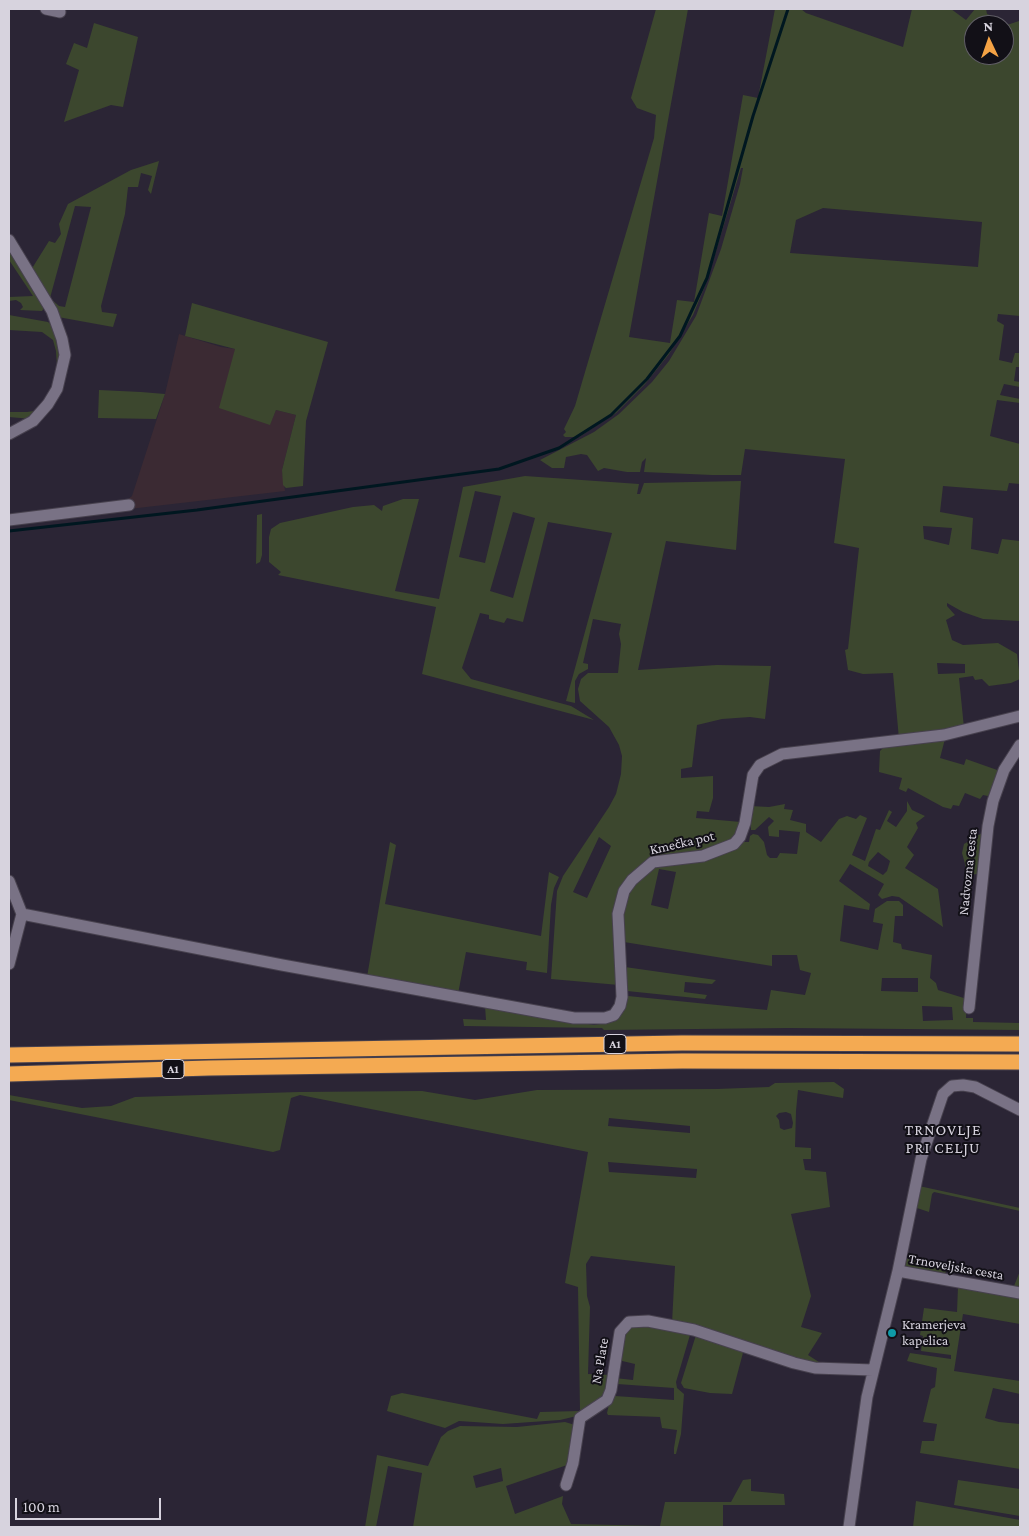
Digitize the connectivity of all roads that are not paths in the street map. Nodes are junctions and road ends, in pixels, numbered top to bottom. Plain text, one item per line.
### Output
1 (46, 9) edge
2 (60, 12) dead end
3 (9, 240) edge
4 (9, 434) edge
5 (129, 505) dead end
6 (9, 520) edge
7 (1020, 716) edge
8 (1020, 745) edge
9 (9, 881) edge
10 (22, 914) junction
11 (9, 964) edge
12 (969, 1008) dead end
13 (1020, 1044) edge
14 (9, 1055) edge
15 (1020, 1062) edge
16 (9, 1074) edge
17 (1020, 1110) edge
18 (898, 1271) junction
19 (1020, 1293) edge
20 (873, 1370) junction
21 (566, 1485) dead end
22 (849, 1527) edge

1 - 2 street
3 - 4 street
5 - 6 street
7 - 10 street, Kmečka pot
8 - 12 street, Nadvozna cesta
9 - 10 street
10 - 11 street
13 - 14 highway, A1
15 - 16 highway, A1
17 - 18 street
18 - 19 street, Trnoveljska cesta
18 - 20 street, Trnoveljska cesta
20 - 21 street, Na Plate
20 - 22 street, Trnoveljska cesta

